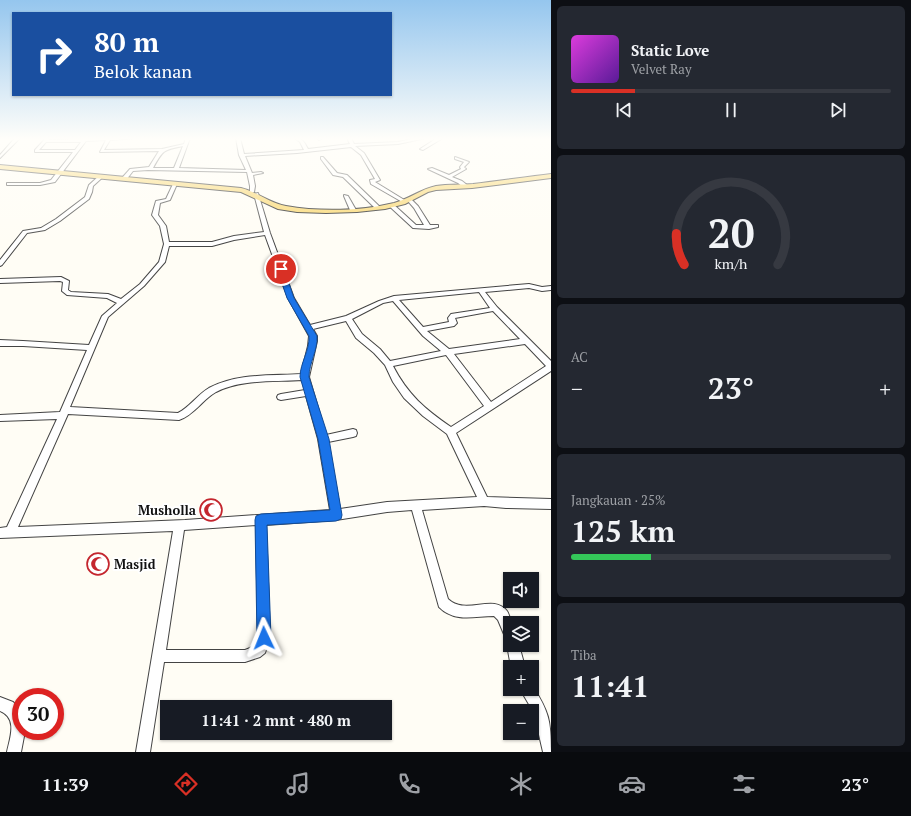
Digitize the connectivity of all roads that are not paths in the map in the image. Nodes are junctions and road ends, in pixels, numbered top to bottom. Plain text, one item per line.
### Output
1 (59, 173) edge
2 (71, 173) edge
3 (131, 173) edge
4 (250, 173) joint
5 (334, 173) edge
6 (374, 173) edge
7 (440, 173) edge
8 (457, 173) edge
9 (260, 174) dead end
10 (102, 176) junction
11 (551, 176) edge
12 (449, 177) junction
13 (124, 179) junction
14 (8, 184) dead end
15 (175, 184) junction
16 (465, 186) junction
17 (254, 193) junction
18 (346, 196) dead end
19 (406, 201) junction
20 (391, 205) junction
21 (378, 208) junction
22 (353, 210) junction
23 (436, 226) dead end
24 (429, 227) junction
25 (416, 228) junction
26 (267, 233) junction
27 (426, 234) dead end
28 (167, 244) junction
29 (0, 264) edge
30 (0, 281) edge
31 (548, 288) edge
32 (481, 291) junction
33 (551, 293) edge
34 (394, 298) junction
35 (122, 302) junction
36 (495, 309) junction
37 (348, 318) junction
38 (309, 328) junction
39 (422, 330) junction
40 (526, 341) junction
41 (0, 343) edge
42 (92, 348) junction
43 (448, 352) junction
44 (388, 364) junction
45 (551, 366) edge
46 (305, 377) junction
47 (309, 392) junction
48 (281, 397) dead end
49 (489, 406) junction
50 (63, 412) junction
51 (0, 418) edge
52 (451, 432) junction
53 (353, 433) dead end
54 (324, 439) junction
55 (484, 501) junction
56 (551, 504) edge
57 (416, 505) junction
58 (336, 515) junction
59 (261, 520) junction
60 (179, 525) junction
61 (5, 533) edge
62 (503, 616) edge
63 (158, 656) junction
64 (531, 696) edge
65 (0, 704) edge
66 (14, 752) edge
67 (143, 752) edge
68 (550, 752) edge

1 - 14 street
2 - 10 main road
3 - 13 street
4 - 9 street
4 - 17 street
5 - 21 street
6 - 19 street
7 - 12 street
8 - 12 street
10 - 13 main road
10 - 29 street
11 - 16 main road
12 - 16 street
13 - 15 main road
15 - 17 main road
15 - 28 street
16 - 19 main road
17 - 22 main road
17 - 26 street
18 - 22 street
19 - 20 main road
19 - 24 street
20 - 21 main road
20 - 25 street
21 - 22 main road
23 - 24 street
24 - 25 street
25 - 27 street
26 - 28 street
26 - 38 street
28 - 35 street
30 - 35 street
31 - 32 street
31 - 33 street
32 - 34 street
32 - 36 street
34 - 37 street
34 - 39 street
35 - 42 street
36 - 39 street
36 - 40 street
37 - 38 street
37 - 44 street
38 - 46 street
39 - 43 street
40 - 43 street
40 - 45 street
41 - 42 street
42 - 50 street
43 - 44 street
43 - 49 street
44 - 52 street
45 - 49 street
46 - 47 street
46 - 50 street
47 - 48 street
47 - 54 street
49 - 52 street
50 - 51 street
50 - 61 street
52 - 55 street
53 - 54 street
54 - 58 street
55 - 56 street
55 - 57 street
57 - 58 street
57 - 62 street
58 - 59 street
59 - 60 street
59 - 63 street
60 - 61 street
60 - 63 street
63 - 67 street
64 - 68 street
65 - 66 street

